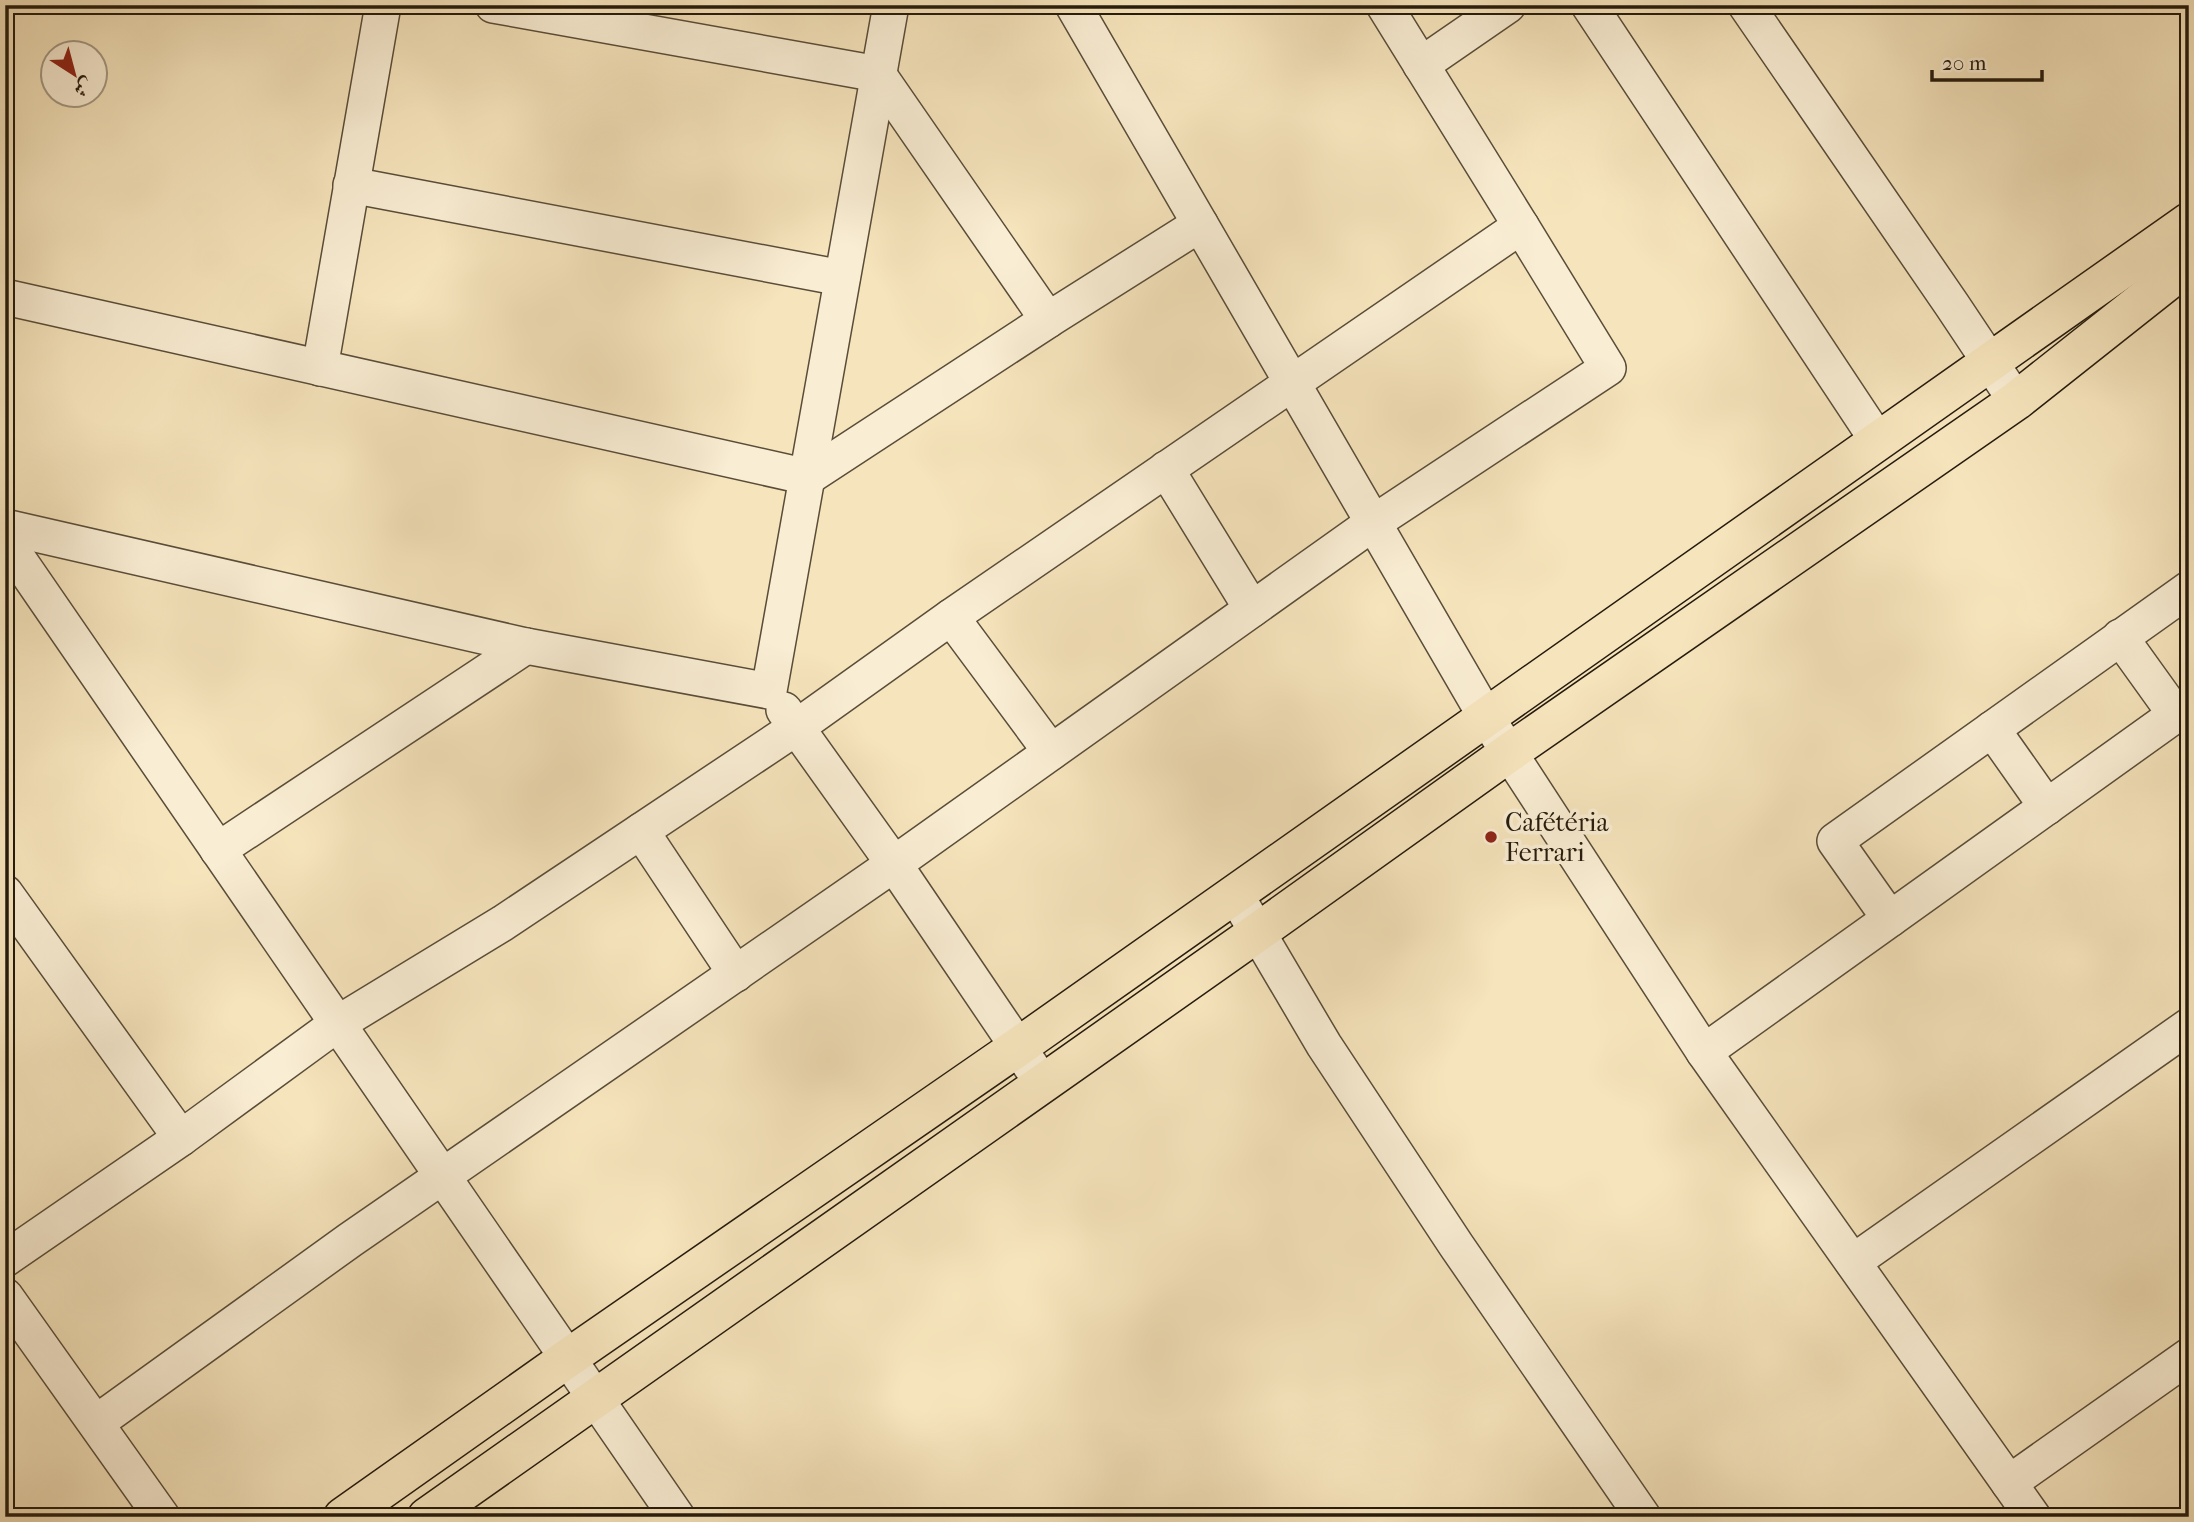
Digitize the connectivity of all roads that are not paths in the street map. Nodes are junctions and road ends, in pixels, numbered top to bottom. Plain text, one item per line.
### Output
1 (383, 5) edge
2 (493, 5) edge
3 (891, 5) edge
4 (1073, 5) edge
5 (1384, 5) edge
6 (1508, 5) edge
7 (1589, 5) edge
8 (1746, 5) edge
9 (1421, 65) junction
10 (878, 74) junction
11 (351, 185) junction
12 (2189, 222) edge
13 (1200, 224) junction
14 (1521, 226) junction
15 (2189, 264) edge
16 (842, 278) junction
17 (5, 298) edge
18 (1048, 320) junction
19 (1990, 362) junction
20 (320, 368) junction
21 (1292, 382) junction
22 (2016, 401) junction
23 (1878, 441) junction
24 (1166, 469) junction
25 (807, 477) junction
26 (1373, 523) junction
27 (5, 527) edge
28 (5, 540) edge
29 (2189, 589) edge
30 (1252, 609) junction
31 (951, 617) junction
32 (2120, 637) junction
33 (526, 646) junction
34 (769, 691) junction
35 (2182, 710) edge
36 (1486, 717) junction
37 (797, 727) junction
38 (1992, 729) junction
39 (1051, 752) junction
40 (1510, 752) junction
41 (2047, 807) junction
42 (641, 831) junction
43 (218, 850) junction
44 (894, 864) junction
45 (5, 893) edge
46 (1235, 894) junction
47 (1890, 919) junction
48 (1258, 932) junction
49 (737, 974) junction
50 (337, 1024) junction
51 (2189, 1026) edge
52 (1018, 1047) junction
53 (1704, 1052) junction
54 (1043, 1084) junction
55 (181, 1138) junction
56 (442, 1176) junction
57 (5, 1259) edge
58 (1853, 1262) junction
59 (5, 1296) edge
60 (2189, 1356) edge
61 (568, 1358) junction
62 (595, 1398) junction
63 (96, 1423) junction
64 (2009, 1483) junction
65 (162, 1517) edge
66 (343, 1517) edge
67 (427, 1517) edge
68 (677, 1517) edge
69 (1643, 1517) edge
70 (2033, 1517) edge

1 - 11 street
2 - 10 street
3 - 10 street
4 - 13 street
5 - 9 street
6 - 9 street
7 - 23 street
8 - 19 street
9 - 14 street
10 - 16 street
10 - 18 street
11 - 16 street
11 - 20 street
12 - 19 main road
13 - 18 street
13 - 21 street
14 - 21 street
14 - 26 street
15 - 22 main road
16 - 25 street
17 - 20 street
18 - 25 street
19 - 22 street
19 - 23 main road
20 - 25 street
21 - 24 street
21 - 26 street
22 - 40 main road
23 - 36 main road
24 - 30 street
24 - 31 street
25 - 34 street
26 - 30 street
26 - 36 street
27 - 33 street
28 - 43 street
29 - 32 street
30 - 39 street
31 - 37 street
31 - 39 street
32 - 35 street
32 - 38 street
33 - 34 street
33 - 43 street
34 - 37 street
35 - 41 street
36 - 40 street
36 - 46 main road
37 - 42 street
37 - 44 street
38 - 41 street
38 - 47 street
39 - 44 street
40 - 48 main road
40 - 53 street
41 - 47 street
42 - 49 street
42 - 50 street
43 - 50 street
44 - 49 street
44 - 52 street
45 - 55 street
46 - 48 street
46 - 52 main road
47 - 53 street
48 - 54 main road
48 - 69 street
49 - 56 street
50 - 55 street
50 - 56 street
51 - 58 street
52 - 54 street
52 - 61 main road
53 - 58 street
54 - 62 main road
55 - 57 street
56 - 61 street
56 - 63 street
58 - 64 street
59 - 63 street
60 - 64 street
61 - 62 street
61 - 66 main road
62 - 67 main road
62 - 68 street
63 - 65 street
64 - 70 street

